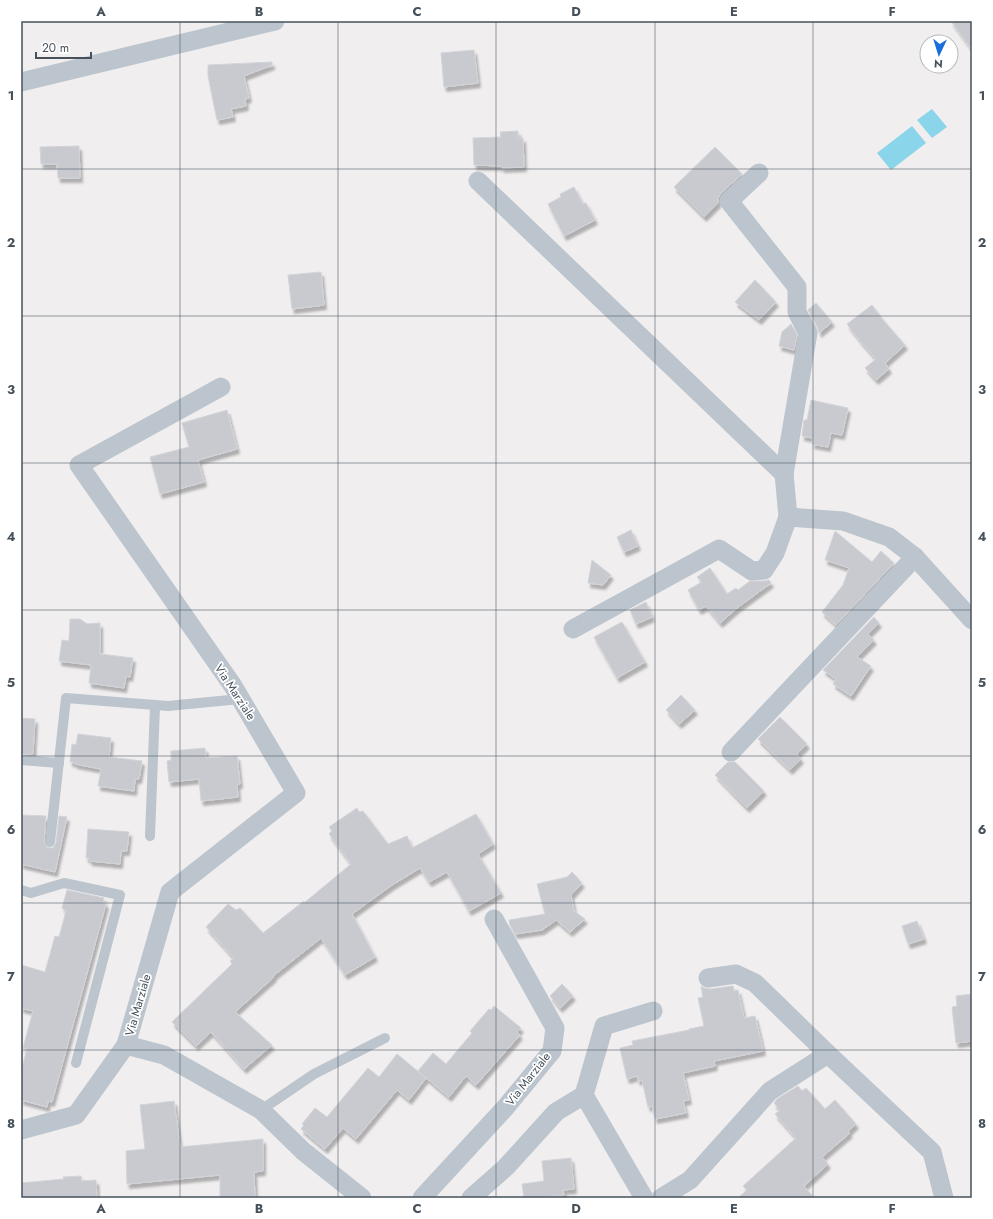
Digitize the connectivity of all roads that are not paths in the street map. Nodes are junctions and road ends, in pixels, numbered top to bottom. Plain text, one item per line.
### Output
1 (275, 21) edge
2 (21, 82) edge
3 (759, 173) dead end
4 (478, 181) dead end
5 (221, 387) dead end
6 (784, 474) junction
7 (788, 517) junction
8 (915, 557) junction
9 (972, 620) edge
10 (573, 629) dead end
11 (240, 699) junction
12 (155, 706) junction
13 (731, 752) dead end
14 (21, 760) edge
15 (59, 763) junction
16 (150, 836) dead end
17 (50, 842) dead end
18 (21, 890) edge
19 (494, 919) dead end
20 (708, 978) dead end
21 (653, 1011) dead end
22 (385, 1038) dead end
23 (126, 1045) junction
24 (828, 1054) junction
25 (76, 1063) dead end
26 (584, 1095) junction
27 (261, 1110) junction
28 (21, 1130) edge
29 (362, 1198) edge
30 (422, 1198) edge
31 (471, 1198) edge
32 (644, 1198) edge
33 (661, 1198) edge
34 (944, 1198) edge

1 - 2 street
3 - 6 street
4 - 6 street
5 - 11 street, Via Marziale
6 - 7 street
7 - 8 street
7 - 10 street
8 - 9 street
8 - 13 street
11 - 12 lane
11 - 23 street, Via Marziale
12 - 15 lane
12 - 16 lane
14 - 15 lane
15 - 17 lane
18 - 25 lane
19 - 30 street, Via Marziale
20 - 24 street
21 - 26 street
22 - 27 lane
23 - 27 street, Via Marziale
23 - 28 street, Via Marziale
24 - 33 street
24 - 34 street
26 - 31 street
26 - 32 street
27 - 29 street, Via Marziale

